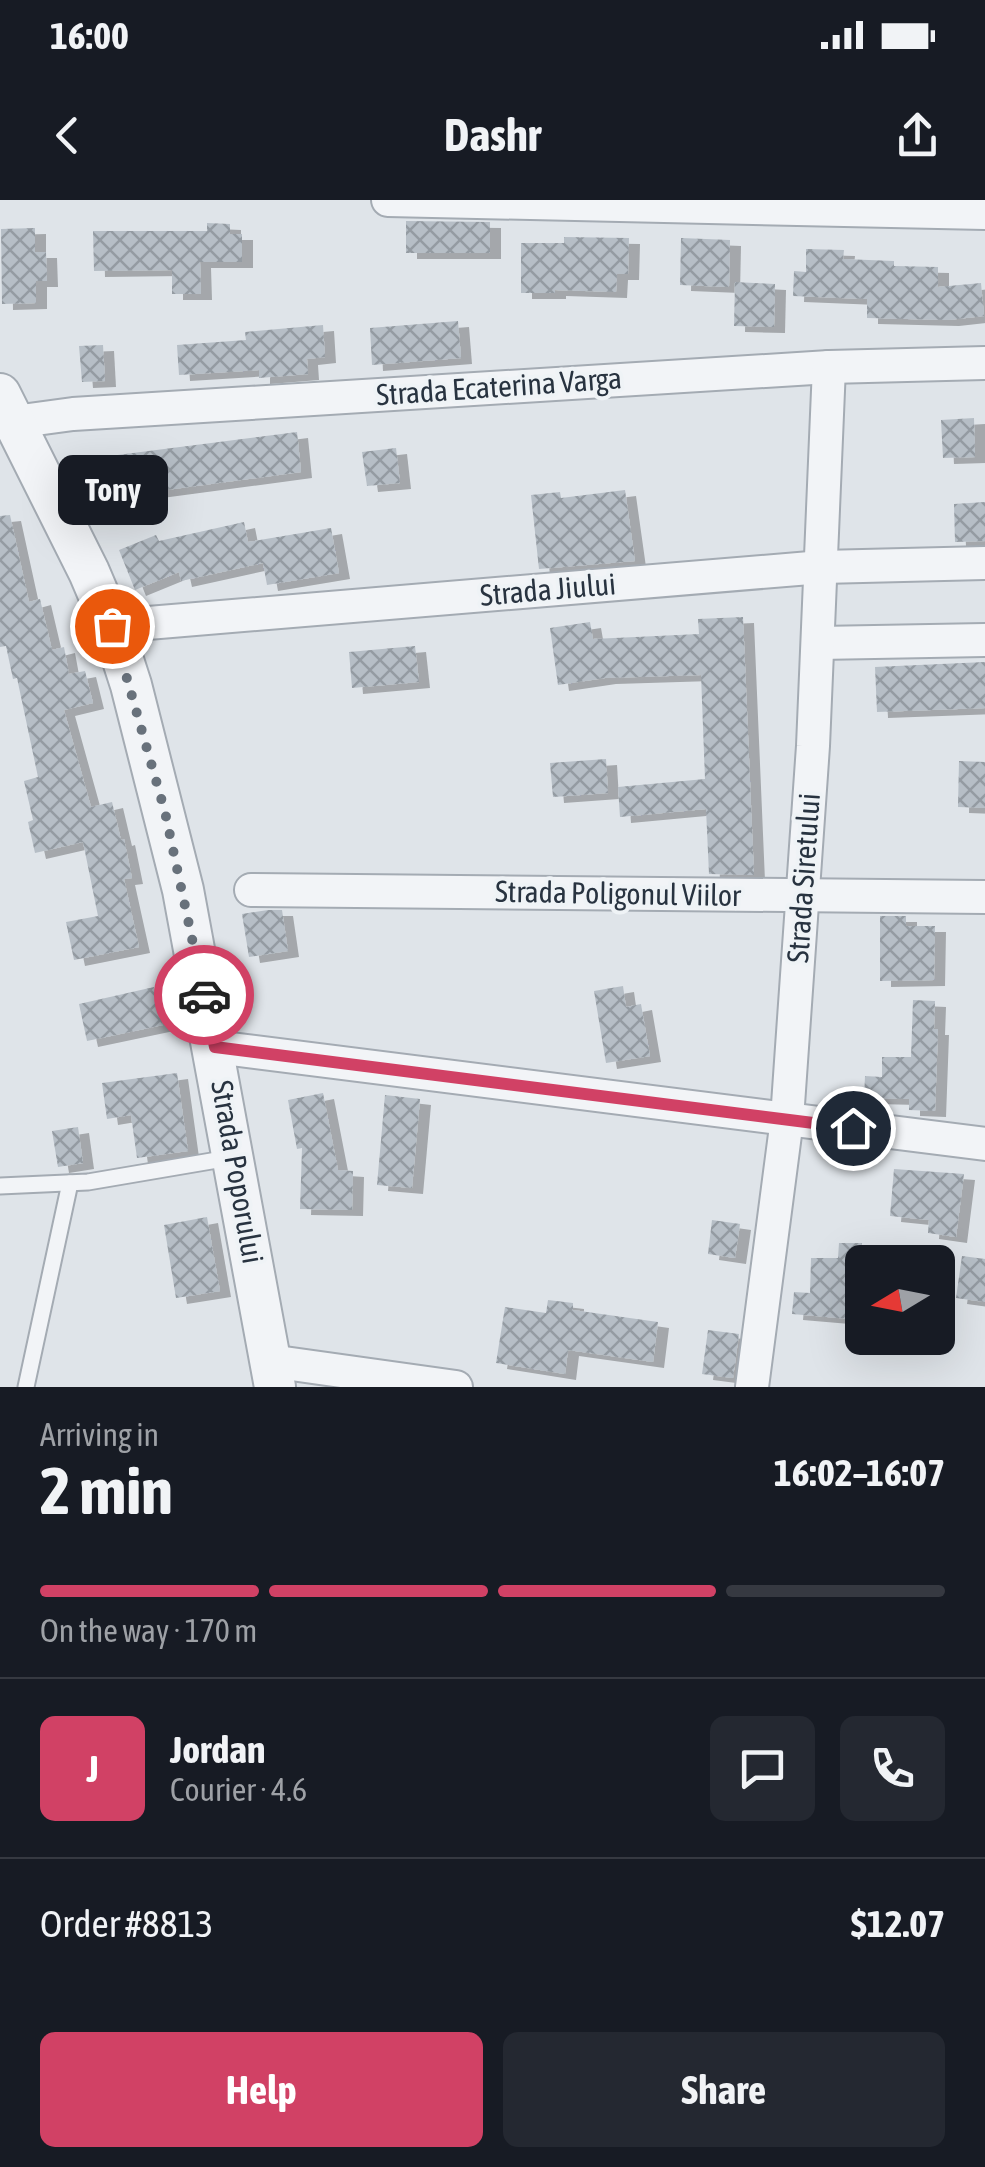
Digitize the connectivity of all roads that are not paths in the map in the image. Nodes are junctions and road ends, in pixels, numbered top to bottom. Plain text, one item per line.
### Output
1 (388, 200) edge
2 (476, 201) edge
3 (985, 214) edge
4 (985, 363) edge
5 (830, 367) junction
6 (7, 408) edge
7 (985, 563) edge
8 (822, 567) junction
9 (112, 626) junction
10 (985, 640) edge
11 (819, 643) junction
12 (251, 890) dead end
13 (804, 896) junction
14 (985, 897) edge
15 (215, 1047) junction
16 (786, 1119) junction
17 (985, 1144) edge
18 (234, 1158) junction
19 (70, 1183) junction
20 (0, 1186) edge
21 (272, 1374) edge
22 (26, 1387) edge
23 (456, 1387) edge
24 (752, 1387) edge

1 - 2 street
2 - 3 street
4 - 5 street, Strada Ecaterina Varga
5 - 6 street, Strada Ecaterina Varga
5 - 8 street, Strada Siretului
6 - 9 street, Strada Poporului
7 - 8 street, Strada Jiului
8 - 9 street, Strada Jiului
8 - 11 street, Strada Siretului
9 - 15 street, Strada Poporului
10 - 11 street
11 - 13 street, Strada Siretului
12 - 13 street, Strada Poligonul Viilor
13 - 14 street, Strada Poligonul Viilor
13 - 16 street, Strada Siretului
15 - 16 street
15 - 18 street, Strada Poporului
16 - 17 street
16 - 24 street, Strada Siretului
18 - 19 lane
18 - 21 street, Strada Poporului
19 - 20 lane
19 - 22 lane
21 - 23 street

